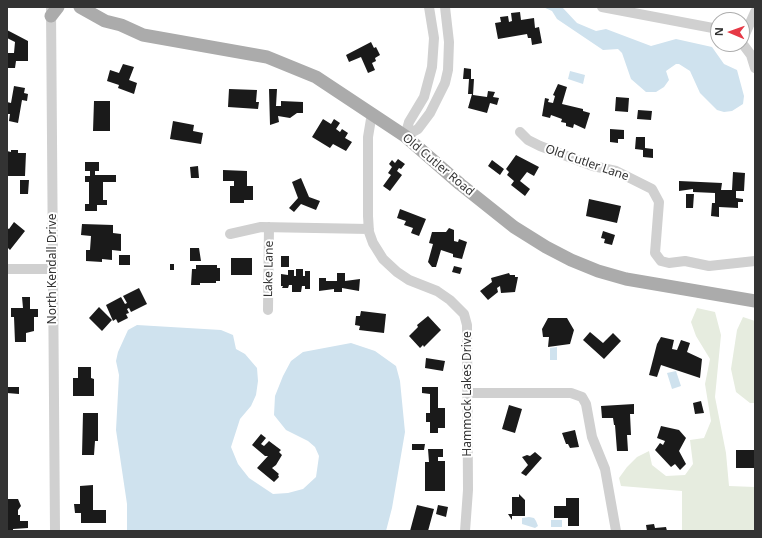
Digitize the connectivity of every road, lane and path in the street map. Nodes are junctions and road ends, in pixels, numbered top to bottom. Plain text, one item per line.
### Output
1 (80, 7) edge
2 (96, 7) edge
3 (429, 7) edge
4 (445, 7) edge
5 (602, 7) edge
6 (54, 10) edge
7 (755, 12) edge
8 (750, 24) edge
9 (121, 25) junction
10 (710, 27) edge
11 (434, 49) junction
12 (449, 51) junction
13 (749, 52) edge
14 (755, 68) edge
15 (372, 113) junction
16 (520, 132) dead end
17 (405, 136) junction
18 (269, 227) junction
19 (369, 229) junction
20 (230, 234) dead end
21 (755, 262) edge
22 (7, 269) edge
23 (53, 269) junction
24 (755, 301) edge
25 (268, 310) dead end
26 (468, 393) junction
27 (55, 531) edge
28 (465, 531) edge
29 (616, 531) edge

1 - 9 main road, Old Cutler Road
2 - 9 main road, Old Cutler Road
3 - 11 street
4 - 12 street
5 - 10 street
6 - 23 street, North Kendall Drive
7 - 8 street
9 - 15 main road, Old Cutler Road
11 - 12 street
11 - 17 street
12 - 17 street
13 - 14 street
15 - 17 main road, Old Cutler Road
15 - 19 street, Hammock Lakes Drive
16 - 21 street, Old Cutler Lane
17 - 24 main road, Old Cutler Road
18 - 19 street
18 - 20 street
18 - 25 street, Lake Lane
19 - 26 street, Hammock Lakes Drive
22 - 23 street
23 - 27 street, North Kendall Drive
26 - 28 street, Hammock Lakes Drive
26 - 29 street

